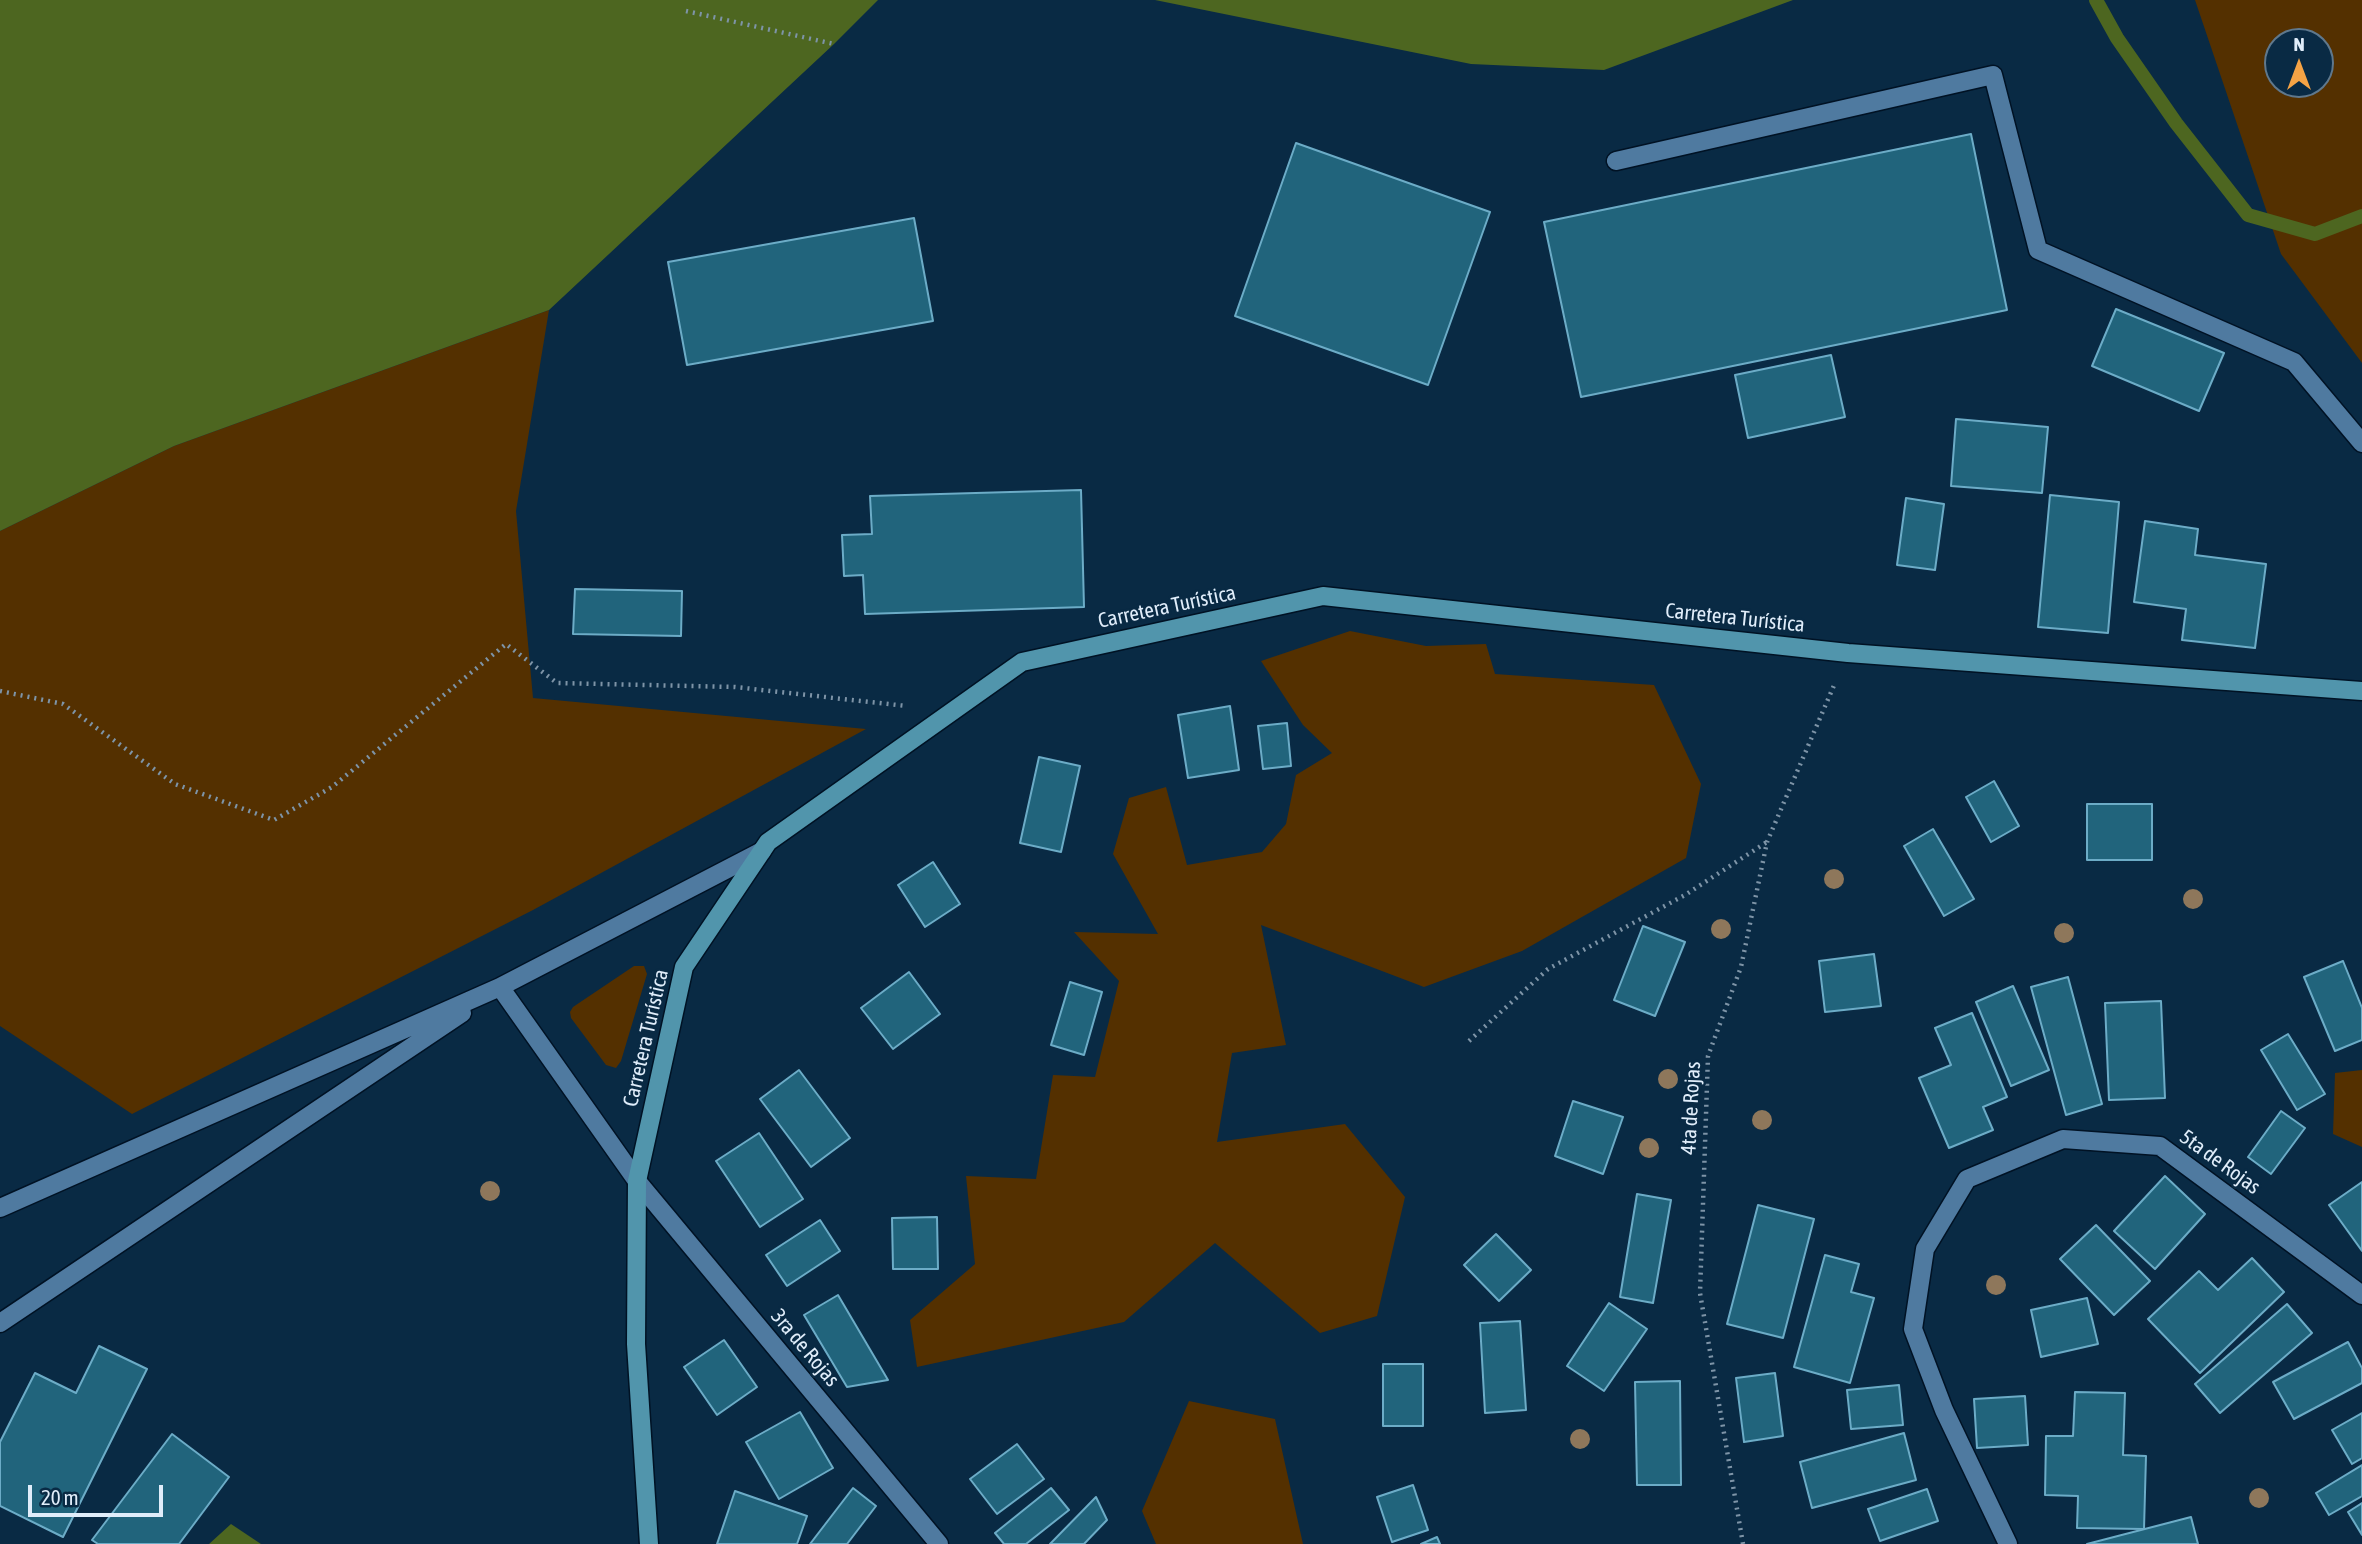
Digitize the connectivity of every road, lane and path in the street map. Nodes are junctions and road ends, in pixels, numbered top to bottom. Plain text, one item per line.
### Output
1 (686, 10) dead end
2 (834, 44) dead end
3 (1616, 161) dead end
4 (2362, 443) edge
5 (1848, 653) junction
6 (0, 691) edge
7 (2362, 691) edge
8 (952, 711) junction
9 (1767, 842) junction
10 (762, 851) junction
11 (500, 987) junction
12 (1469, 1041) dead end
13 (637, 1181) junction
14 (0, 1208) edge
15 (2362, 1295) edge
16 (0, 1323) edge
17 (649, 1544) edge
18 (939, 1544) edge
19 (1743, 1544) edge
20 (2008, 1544) edge

1 - 2 path
3 - 4 street
5 - 7 main road, Carretera Turística
5 - 8 main road, Carretera Turística
5 - 9 path, 4ta de Rojas
6 - 8 path
8 - 10 main road, Carretera Turística
9 - 12 path
9 - 19 path, 4ta de Rojas
10 - 11 street
10 - 13 main road, Carretera Turística
11 - 13 street, 3ra de Rojas
11 - 14 street
11 - 16 street
13 - 17 main road, Carretera Turística
13 - 18 street, 3ra de Rojas
15 - 20 street, 5ta de Rojas

